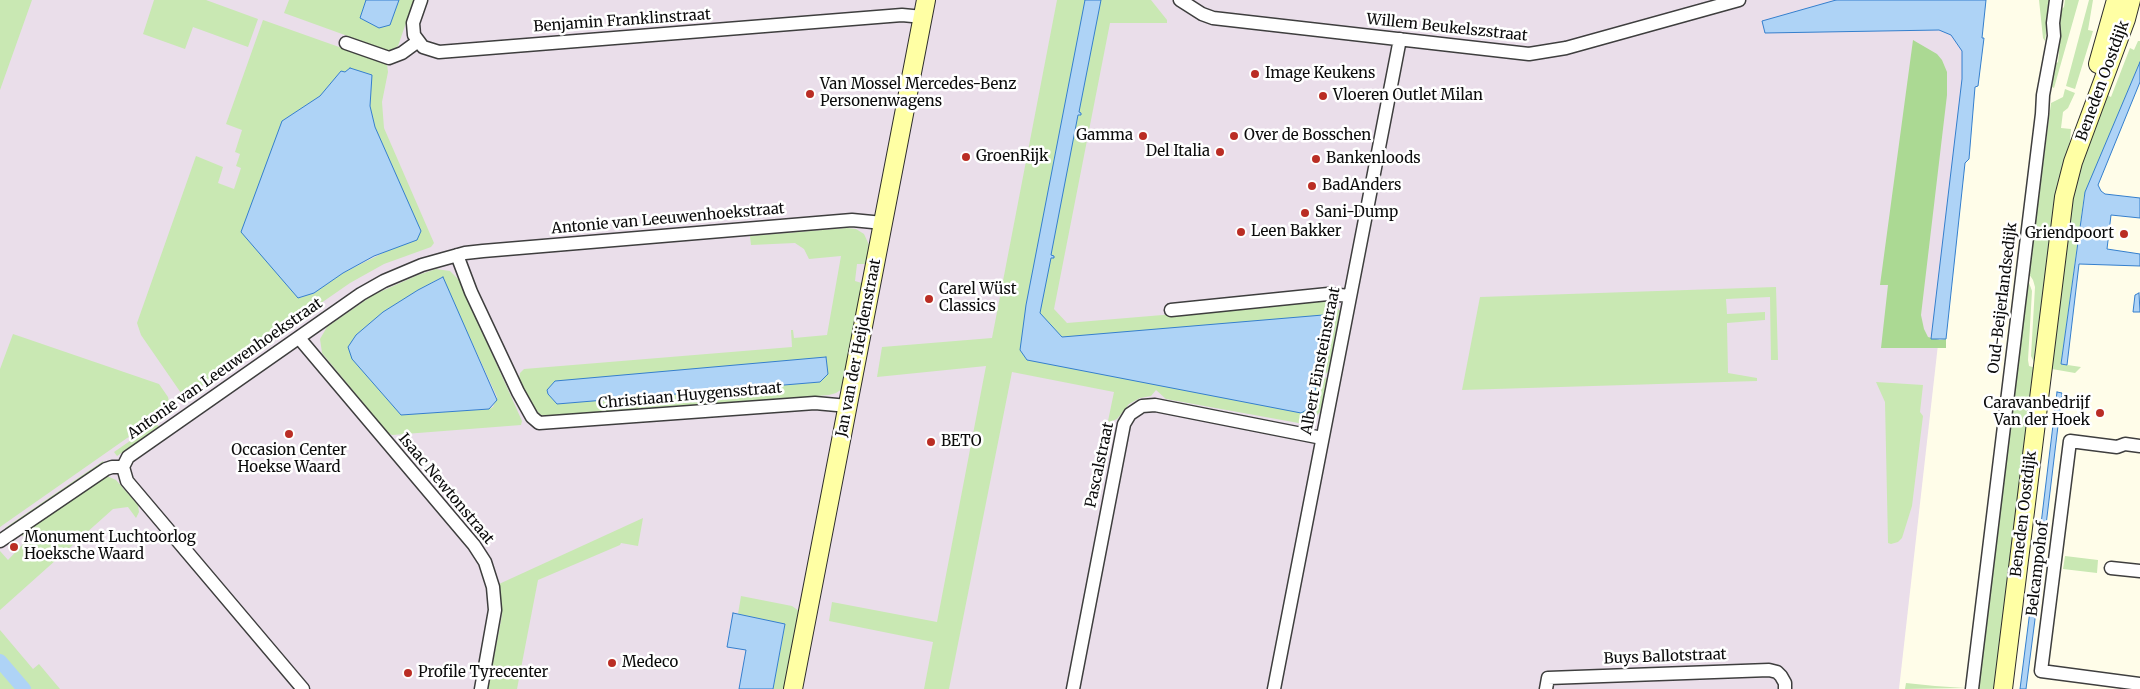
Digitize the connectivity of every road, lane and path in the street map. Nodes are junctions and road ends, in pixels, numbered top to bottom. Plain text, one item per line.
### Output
1 (421, 0) edge
2 (1180, 0) edge
3 (1739, 0) edge
4 (2056, 0) edge
5 (2116, 0) edge
6 (2131, 0) edge
7 (1708, 4) edge
8 (927, 6) edge
9 (1400, 39) junction
10 (417, 42) junction
11 (346, 43) dead end
12 (2073, 162) junction
13 (883, 223) junction
14 (457, 255) junction
15 (1350, 296) junction
16 (1171, 310) dead end
17 (299, 338) junction
18 (848, 406) junction
19 (1322, 438) junction
20 (2140, 446) edge
21 (123, 467) junction
22 (0, 542) edge
23 (2111, 568) dead end
24 (2140, 572) edge
25 (1547, 684) edge
26 (2140, 684) edge
27 (303, 689) edge
28 (482, 689) edge
29 (793, 689) edge
30 (1073, 689) edge
31 (1274, 689) edge
32 (1785, 689) edge
33 (1972, 689) edge
34 (2003, 689) edge

1 - 10 street
2 - 9 street, Willem Beukelszstraat
3 - 7 street, Willem Beukelszstraat
4 - 33 street, Oud-Beijerlandsedijk
5 - 12 main road, Beneden Oostdijk
6 - 12 main road, Beneden Oostdijk
7 - 9 street, Willem Beukelszstraat
8 - 10 street, Benjamin Franklinstraat
8 - 13 main road, Jan van der Heijdenstraat
9 - 15 street, Albert Einsteinstraat
10 - 11 street
12 - 34 main road, Beneden Oostdijk
13 - 14 street, Antonie van Leeuwenhoekstraat
13 - 18 main road, Jan van der Heijdenstraat
14 - 17 street, Antonie van Leeuwenhoekstraat
14 - 18 street, Christiaan Huygensstraat
15 - 16 street
15 - 19 street, Albert Einsteinstraat
17 - 21 street, Antonie van Leeuwenhoekstraat
17 - 28 street, Isaac Newtonstraat
18 - 29 main road, Jan van der Heijdenstraat
19 - 30 street, Pascalstraat
19 - 31 street, Albert Einsteinstraat
20 - 26 street, Belcampohof
21 - 22 street
21 - 27 street
23 - 24 street
25 - 32 street, Buys Ballotstraat

